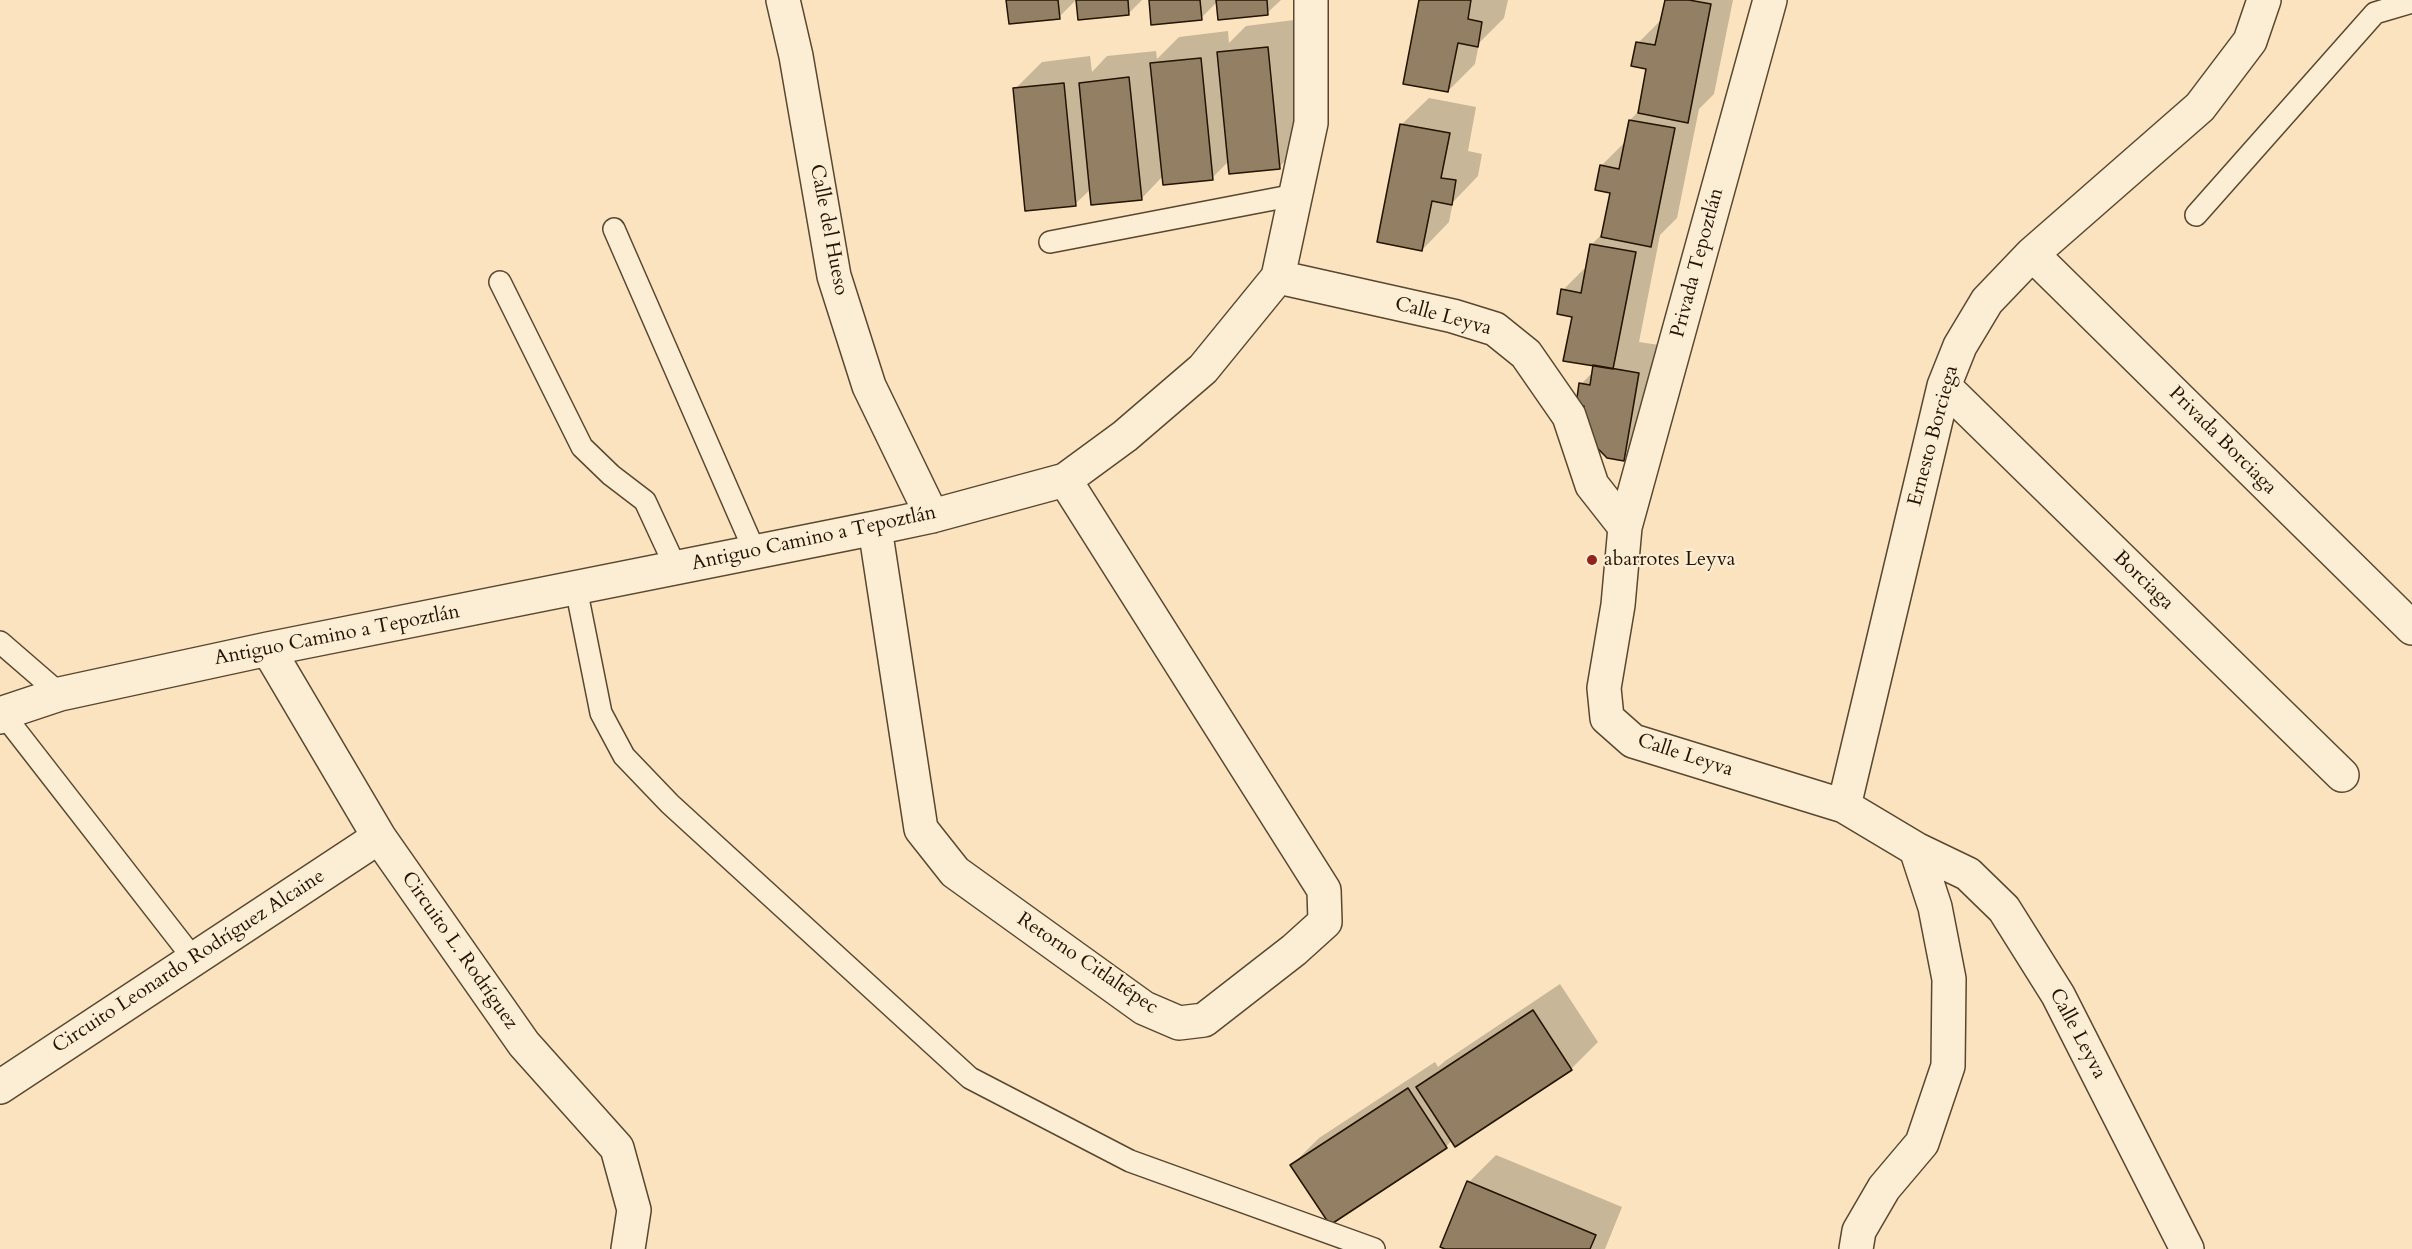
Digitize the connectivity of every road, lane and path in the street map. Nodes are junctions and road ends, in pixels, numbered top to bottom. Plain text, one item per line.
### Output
1 (783, 0) edge
2 (1311, 0) edge
3 (1770, 0) edge
4 (2264, 0) edge
5 (2412, 2) edge
6 (1295, 195) junction
7 (2196, 215) dead end
8 (614, 229) dead end
9 (1050, 242) dead end
10 (2032, 254) junction
11 (1278, 277) junction
12 (500, 282) dead end
13 (1944, 386) junction
14 (1065, 480) junction
15 (932, 516) junction
16 (1625, 527) junction
17 (874, 528) junction
18 (755, 552) junction
19 (676, 568) junction
20 (576, 588) junction
21 (2412, 628) edge
22 (0, 642) edge
23 (268, 649) junction
24 (60, 694) junction
25 (1, 713) edge
26 (2342, 775) dead end
27 (1845, 806) junction
28 (379, 837) junction
29 (1916, 849) junction
30 (193, 958) junction
31 (0, 1087) edge
32 (628, 1249) edge
33 (1374, 1249) edge
34 (1857, 1249) edge
35 (2187, 1249) edge

1 - 15 street, Calle del Hueso
2 - 6 street, Antiguo Camino a Tepoztlán
3 - 16 street, Privada Tepoztlán
4 - 10 street, Ernesto Borciega
5 - 7 lane
6 - 9 lane
6 - 11 street, Antiguo Camino a Tepoztlán
8 - 18 lane
10 - 13 street, Ernesto Borciega
10 - 21 street, Privada Borciaga
11 - 14 street, Antiguo Camino a Tepoztlán
11 - 16 street, Calle Leyva
12 - 19 lane
13 - 26 street, Borciaga
13 - 27 street, Ernesto Borciega
14 - 15 street, Antiguo Camino a Tepoztlán
14 - 17 street, Retorno Citlaltépec
15 - 17 street, Antiguo Camino a Tepoztlán
16 - 27 street, Calle Leyva
17 - 18 street, Antiguo Camino a Tepoztlán
18 - 19 street, Antiguo Camino a Tepoztlán
19 - 20 street, Antiguo Camino a Tepoztlán
20 - 23 street, Antiguo Camino a Tepoztlán
20 - 33 lane
22 - 24 lane
23 - 24 street, Antiguo Camino a Tepoztlán
23 - 28 street, Circuito L. Rodríguez
24 - 25 street, Antiguo Camino a Tepoztlán
25 - 30 lane
27 - 29 street, Calle Leyva
28 - 30 street, Circuito Leonardo Rodríguez Alcaine
28 - 32 street, Circuito L. Rodríguez
29 - 34 street
29 - 35 street, Calle Leyva
30 - 31 street, Circuito Leonardo Rodríguez Alcaine

